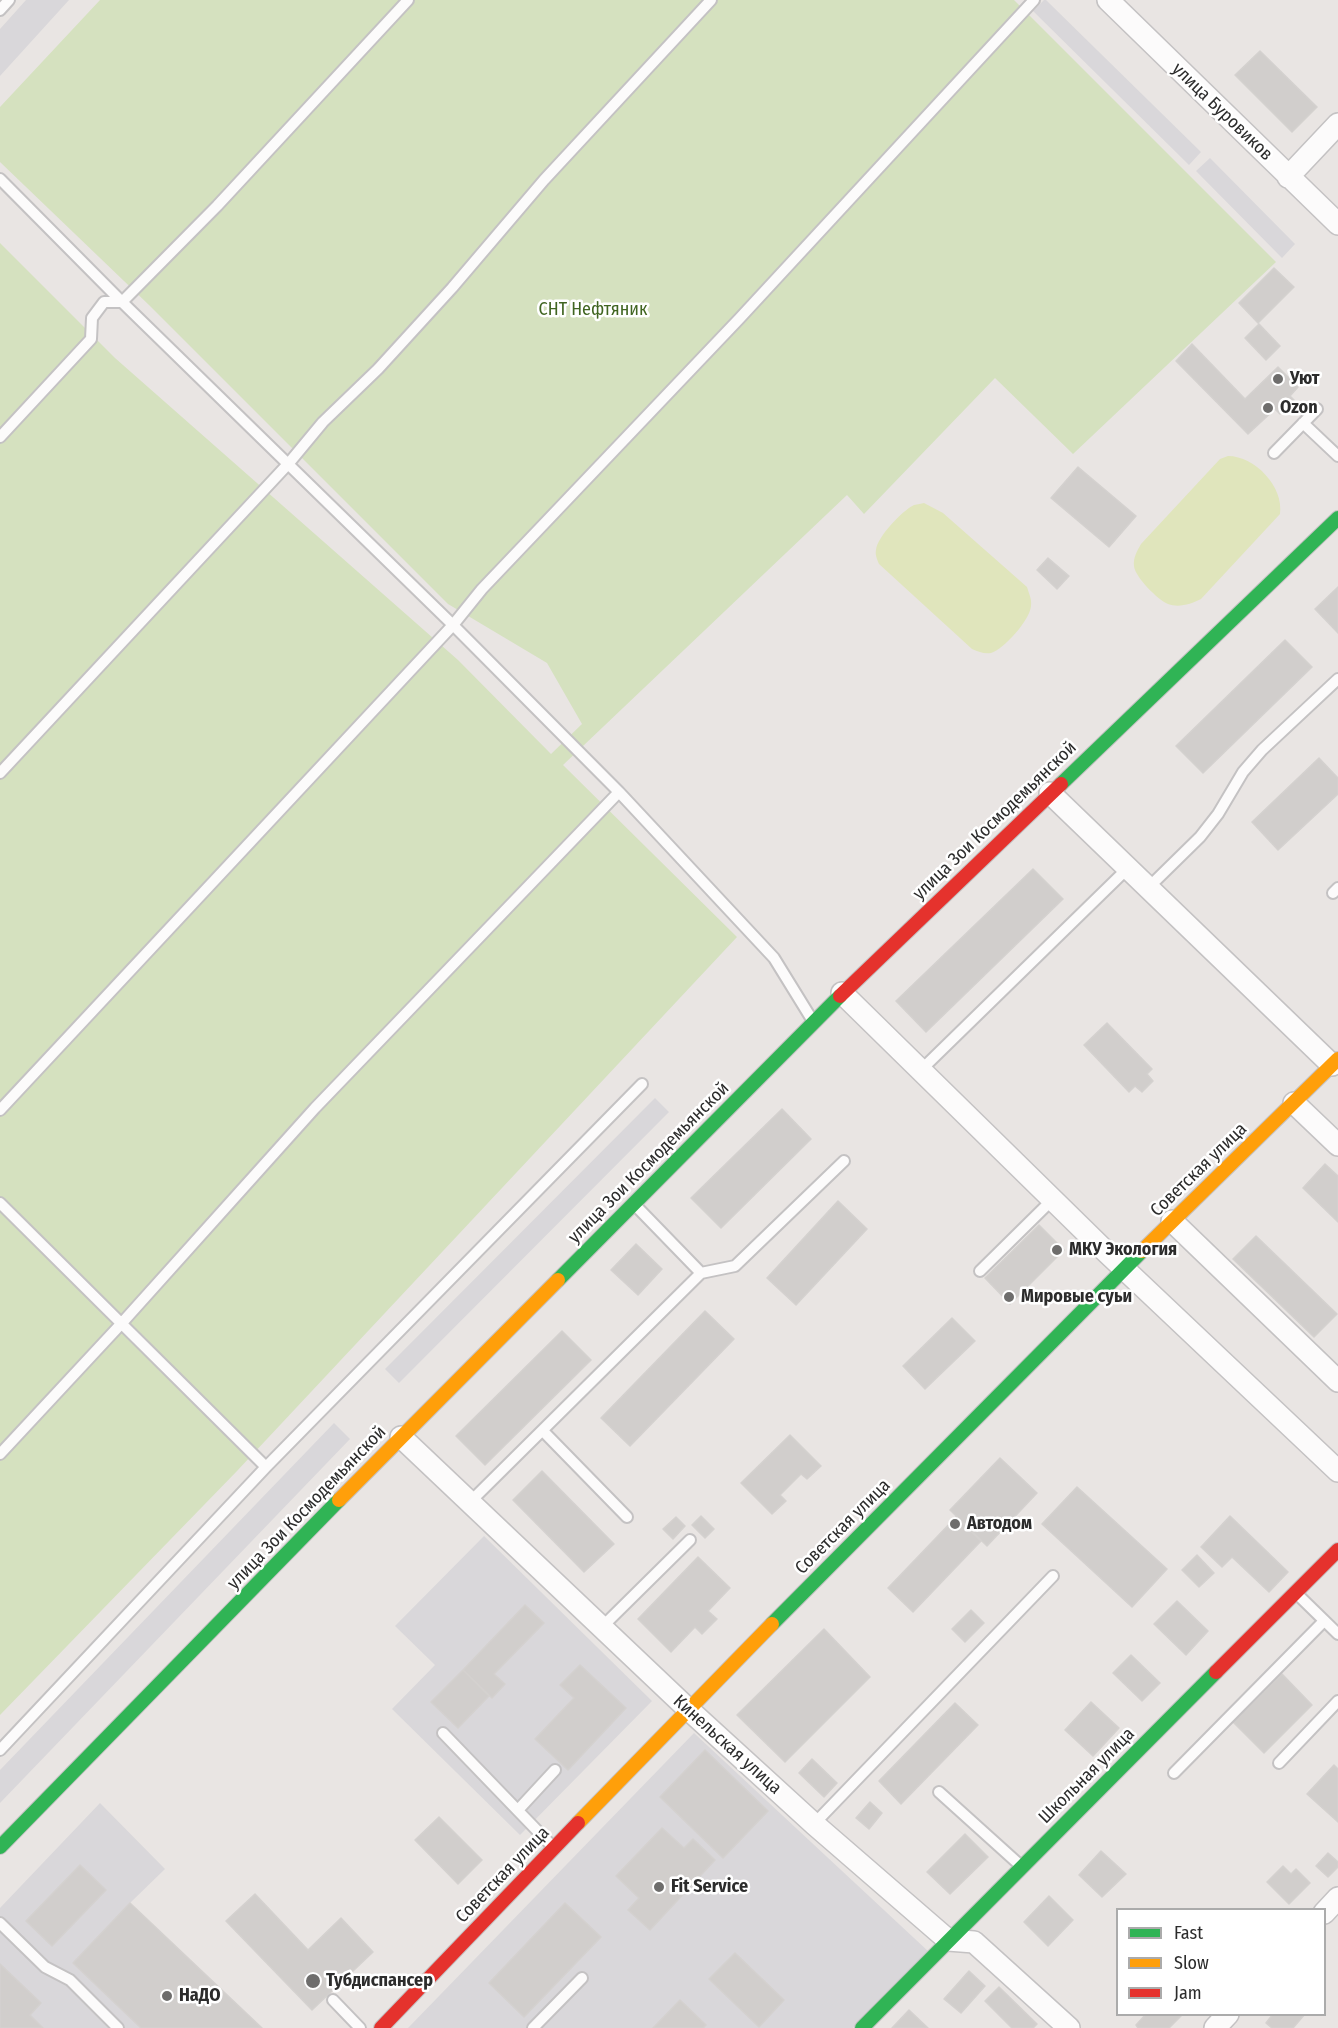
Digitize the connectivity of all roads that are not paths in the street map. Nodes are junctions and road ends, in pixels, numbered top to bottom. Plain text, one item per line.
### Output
1 (9, 0) edge
2 (408, 0) edge
3 (711, 0) edge
4 (1034, 0) edge
5 (1108, 0) edge
6 (0, 10) edge
7 (1338, 124) edge
8 (1288, 177) junction
9 (0, 179) edge
10 (1338, 224) edge
11 (122, 302) junction
12 (1317, 409) dead end
13 (1304, 423) junction
14 (0, 437) edge
15 (1274, 453) dead end
16 (1338, 456) edge
17 (289, 464) junction
18 (1338, 518) edge
19 (453, 625) junction
20 (1336, 684) edge
21 (0, 773) edge
22 (618, 792) junction
23 (1050, 794) junction
24 (1128, 868) junction
25 (1148, 888) junction
26 (842, 993) junction
27 (813, 1021) junction
28 (1335, 1062) edge
29 (921, 1070) junction
30 (642, 1084) dead end
31 (1294, 1103) junction
32 (0, 1110) edge
33 (1338, 1145) edge
34 (844, 1161) dead end
35 (1053, 1200) junction
36 (0, 1203) edge
37 (634, 1204) junction
38 (1172, 1221) junction
39 (1124, 1269) junction
40 (980, 1271) dead end
41 (701, 1273) junction
42 (121, 1324) junction
43 (1338, 1381) edge
44 (543, 1431) junction
45 (401, 1437) junction
46 (0, 1454) edge
47 (266, 1467) junction
48 (1338, 1471) edge
49 (470, 1502) junction
50 (627, 1517) dead end
51 (690, 1540) dead end
52 (1338, 1550) edge
53 (1053, 1576) dead end
54 (1295, 1593) junction
55 (1324, 1621) junction
56 (602, 1627) junction
57 (1338, 1634) edge
58 (1338, 1701) edge
59 (688, 1709) junction
60 (442, 1733) dead end
61 (0, 1750) edge
62 (1280, 1763) dead end
63 (555, 1770) dead end
64 (1174, 1773) dead end
65 (939, 1792) dead end
66 (518, 1810) junction
67 (814, 1824) junction
68 (0, 1848) edge
69 (554, 1848) junction
70 (1022, 1867) junction
71 (1338, 1898) edge
72 (1326, 1911) edge
73 (0, 1923) edge
74 (948, 1940) junction
75 (582, 1978) dead end
76 (333, 2000) dead end
77 (1226, 2016) edge
78 (118, 2028) edge
79 (360, 2028) edge
80 (381, 2028) edge
81 (533, 2028) edge
82 (862, 2028) edge
83 (1069, 2028) edge
84 (1215, 2028) edge

1 - 6 lane
2 - 11 lane
3 - 17 lane
4 - 19 lane
5 - 8 street, улица Буровиков
7 - 8 street
8 - 10 street, улица Буровиков
9 - 11 lane
11 - 14 lane
11 - 17 lane
12 - 13 lane
13 - 15 lane
13 - 16 lane
17 - 19 lane
17 - 21 lane
18 - 23 street, улица Зои Космодемьянской
19 - 22 lane
19 - 32 lane
20 - 25 lane
22 - 27 lane
22 - 42 lane
23 - 24 street
23 - 26 street, улица Зои Космодемьянской
24 - 25 street
24 - 29 lane
25 - 28 street
26 - 27 street, улица Зои Космодемьянской
26 - 29 street
27 - 37 street, улица Зои Космодемьянской
28 - 31 street, Советская улица
29 - 35 street
30 - 47 lane
31 - 33 street
31 - 38 street, Советская улица
34 - 41 lane
35 - 39 street
35 - 40 lane
36 - 42 lane
37 - 41 lane
37 - 45 street, улица Зои Космодемьянской
38 - 39 street, Советская улица
38 - 43 street
39 - 48 street
39 - 59 street, Советская улица
41 - 44 lane
42 - 46 lane
42 - 47 lane
44 - 49 lane
44 - 50 lane
45 - 49 street, Кинельская улица
45 - 68 street, улица Зои Космодемьянской
47 - 61 lane
49 - 56 street, Кинельская улица
51 - 56 lane
52 - 54 street, Школьная улица
53 - 67 lane
54 - 55 lane
54 - 70 street, Школьная улица
55 - 57 lane
55 - 64 lane
56 - 59 street, Кинельская улица
58 - 62 lane
59 - 67 street, Кинельская улица
59 - 69 street, Советская улица
60 - 66 lane
63 - 66 lane
65 - 70 lane
66 - 69 lane
67 - 74 street, Кинельская улица
69 - 80 street, Советская улица
70 - 74 street, Школьная улица
71 - 72 street
73 - 78 lane
74 - 82 street, Школьная улица
74 - 83 street
75 - 81 lane
76 - 79 lane
77 - 84 street

